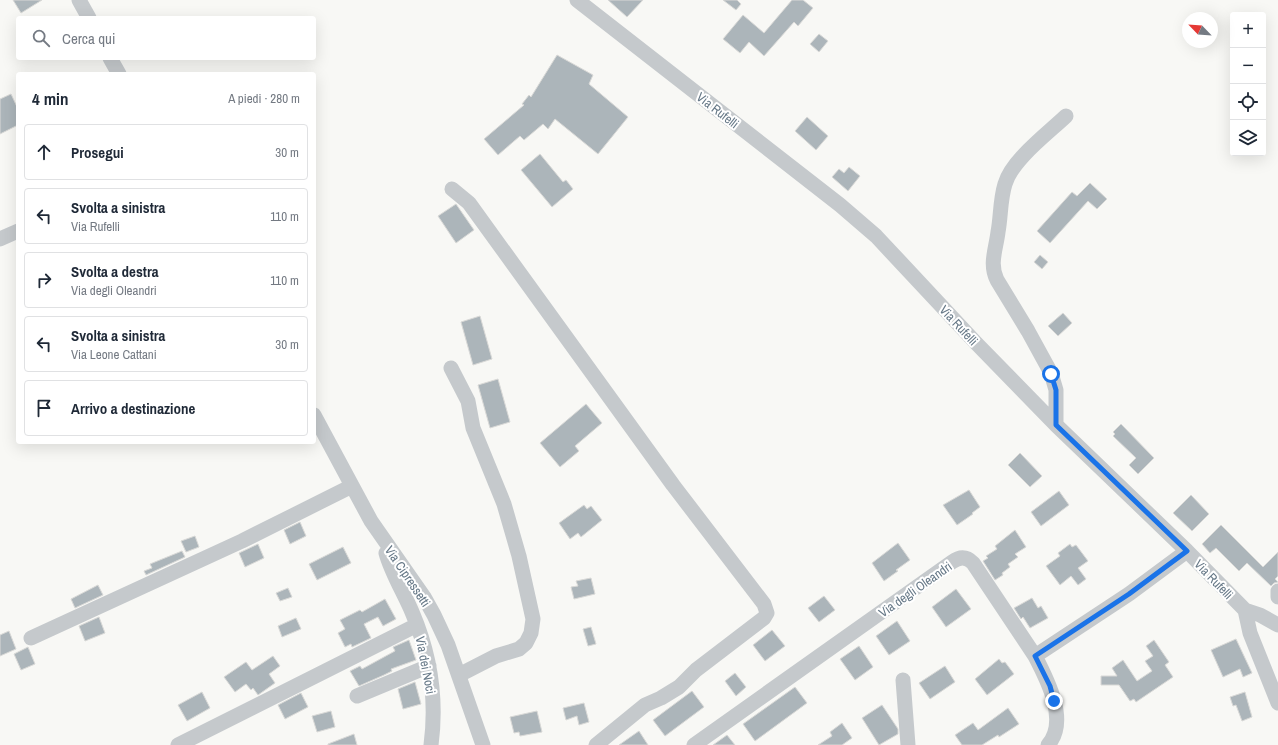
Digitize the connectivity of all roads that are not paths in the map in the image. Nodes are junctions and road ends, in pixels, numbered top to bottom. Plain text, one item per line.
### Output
1 (79, 0) edge
2 (577, 0) edge
3 (88, 16) edge
4 (111, 60) edge
5 (118, 72) edge
6 (1066, 116) dead end
7 (452, 189) dead end
8 (16, 231) edge
9 (0, 239) edge
10 (452, 368) dead end
11 (316, 419) edge
12 (1056, 425) junction
13 (352, 486) junction
14 (386, 543) junction
15 (1187, 551) junction
16 (1278, 591) edge
17 (1278, 597) edge
18 (1245, 610) junction
19 (1276, 620) edge
20 (417, 625) junction
21 (31, 638) dead end
22 (1035, 656) junction
23 (429, 666) junction
24 (459, 675) junction
25 (903, 680) dead end
26 (357, 696) dead end
27 (1278, 703) edge
28 (178, 745) edge
29 (431, 745) edge
30 (484, 745) edge
31 (596, 745) edge
32 (694, 745) edge
33 (908, 745) edge
34 (1048, 745) edge

1 - 3 street
2 - 12 street, Via Rufelli
4 - 5 street
6 - 12 street
7 - 31 street
8 - 9 street
10 - 24 street
11 - 13 street, Via Cipressetti
12 - 15 street, Via Rufelli
13 - 14 street, Via Cipressetti
13 - 21 street
14 - 20 street, Via dei Noci
14 - 24 street, Via Cipressetti
15 - 18 street, Via Rufelli
15 - 22 street
16 - 17 street
18 - 19 street
18 - 27 street
20 - 23 street, Via dei Noci
20 - 28 street
22 - 32 street, Via degli Oleandri
22 - 34 street
23 - 26 street
23 - 29 street, Via dei Noci
24 - 30 street, Via Cipressetti
25 - 33 street

